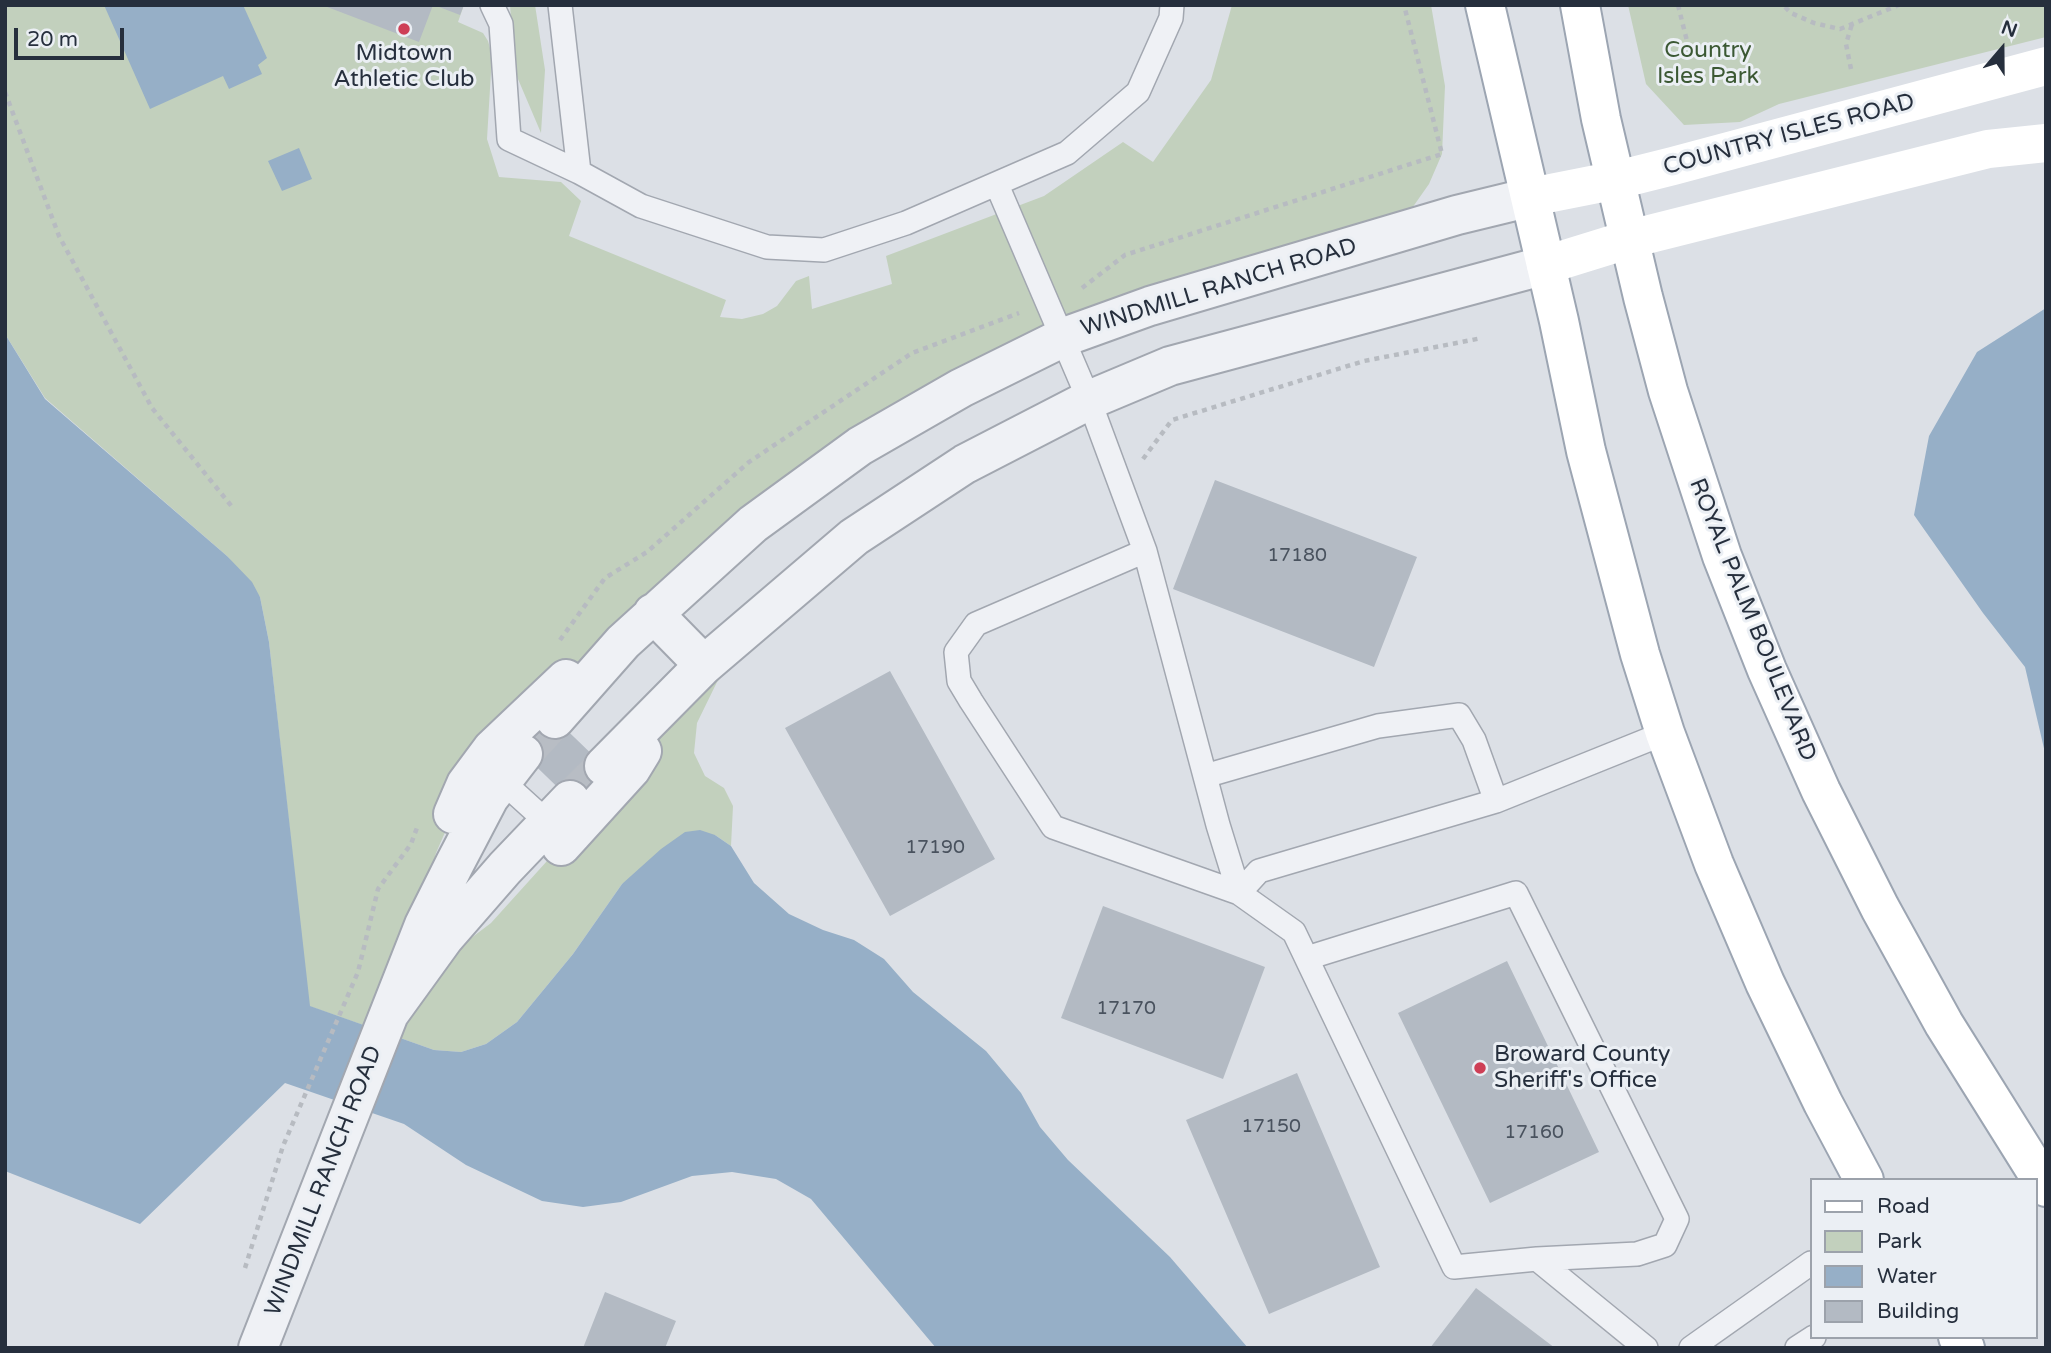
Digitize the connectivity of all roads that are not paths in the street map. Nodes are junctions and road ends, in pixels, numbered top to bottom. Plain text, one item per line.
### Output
1 (492, 5) edge
2 (560, 5) edge
3 (1172, 5) edge
4 (1485, 5) edge
5 (1580, 5) edge
6 (2046, 66) edge
7 (2046, 143) edge
8 (579, 172) junction
9 (1617, 180) junction
10 (997, 184) junction
11 (1531, 197) junction
12 (1630, 239) junction
13 (1546, 265) junction
14 (1064, 337) junction
15 (1089, 400) junction
16 (1145, 551) junction
17 (653, 613) junction
18 (623, 642) junction
19 (704, 665) junction
20 (676, 693) junction
21 (555, 719) tunnel mouth
22 (1665, 733) junction
23 (604, 766) tunnel mouth
24 (512, 767) joint
25 (1205, 776) junction
26 (1496, 801) junction
27 (562, 821) junction
28 (1239, 892) junction
29 (1307, 958) junction
30 (400, 994) junction
31 (1863, 1178) edge
32 (2046, 1187) edge
33 (1537, 1259) junction
34 (1810, 1264) edge
35 (258, 1348) edge
36 (1646, 1348) edge
37 (1690, 1348) edge

1 - 8 lane
2 - 8 lane
3 - 10 lane
4 - 11 main road
5 - 9 main road, ROYAL PALM BOULEVARD
6 - 9 main road, COUNTRY ISLES ROAD
7 - 12 main road
8 - 10 lane
9 - 11 main road, COUNTRY ISLES ROAD
9 - 12 main road, ROYAL PALM BOULEVARD
10 - 14 lane
11 - 13 main road
11 - 14 street, WINDMILL RANCH ROAD
12 - 13 main road
12 - 32 main road, ROYAL PALM BOULEVARD
13 - 15 street, WINDMILL RANCH ROAD
13 - 22 main road
14 - 15 lane
14 - 17 street, WINDMILL RANCH ROAD
15 - 16 lane
15 - 19 street, WINDMILL RANCH ROAD
16 - 25 lane
16 - 28 lane
17 - 18 street, WINDMILL RANCH ROAD
17 - 19 street
18 - 21 street, WINDMILL RANCH ROAD
18 - 30 street, WINDMILL RANCH ROAD
19 - 20 street, WINDMILL RANCH ROAD
20 - 23 street, WINDMILL RANCH ROAD
20 - 27 street, WINDMILL RANCH ROAD
22 - 26 lane
22 - 31 main road
24 - 27 lane
24 - 30 street, WINDMILL RANCH ROAD
25 - 26 lane
25 - 28 lane
26 - 28 lane
27 - 30 street, WINDMILL RANCH ROAD
28 - 29 lane
29 - 33 lane
29 - 33 lane
30 - 35 street, WINDMILL RANCH ROAD
33 - 36 lane
34 - 37 lane

